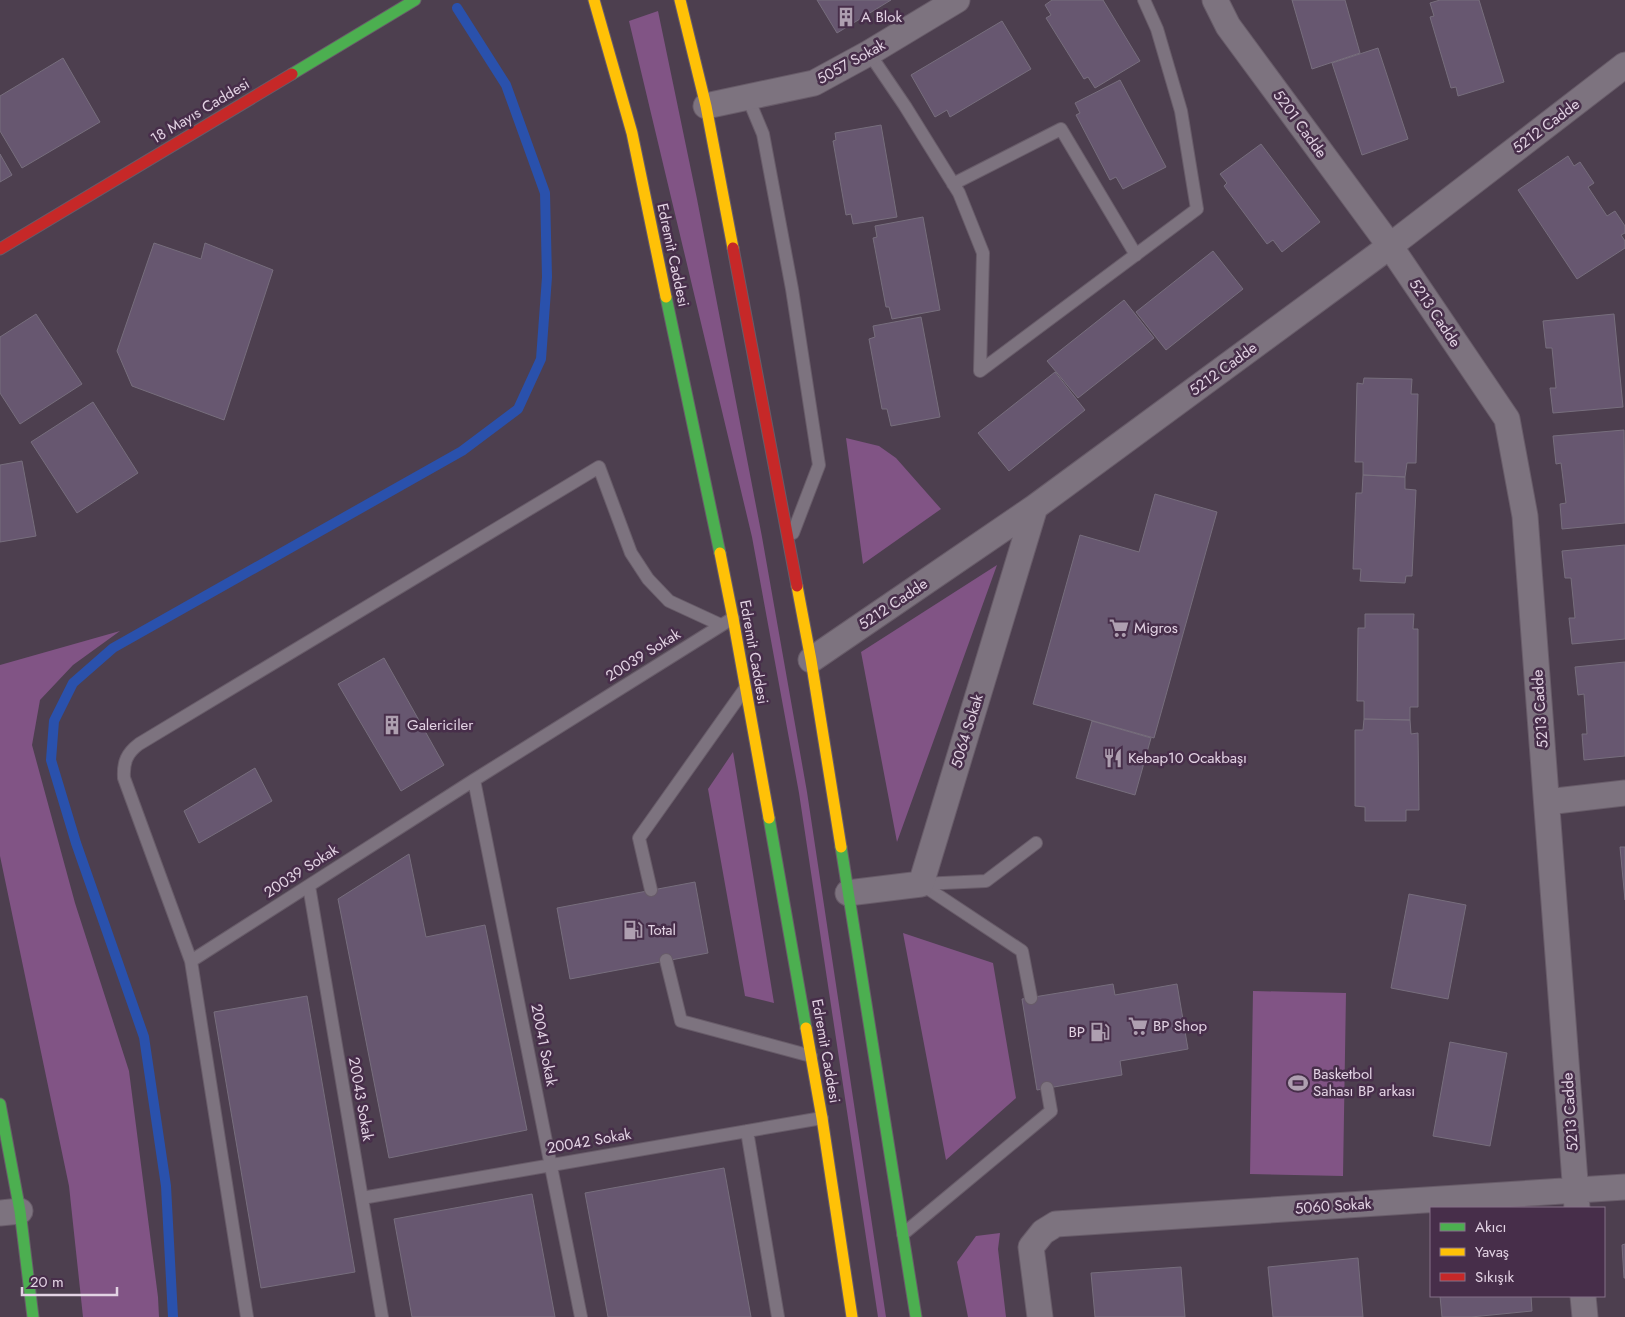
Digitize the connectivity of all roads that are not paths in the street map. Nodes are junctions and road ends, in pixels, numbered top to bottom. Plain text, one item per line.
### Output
1 (594, 0) edge
2 (680, 0) edge
3 (957, 0) edge
4 (1144, 0) edge
5 (1214, 0) edge
6 (399, 4) edge
7 (869, 53) junction
8 (1625, 65) edge
9 (748, 98) junction
10 (706, 106) junction
11 (954, 184) junction
12 (1390, 246) junction
13 (0, 249) edge
14 (1136, 255) junction
15 (1035, 507) junction
16 (789, 542) junction
17 (733, 618) junction
18 (721, 625) junction
19 (811, 660) junction
20 (746, 688) junction
21 (474, 780) junction
22 (1625, 793) edge
23 (1547, 802) junction
24 (1036, 843) dead end
25 (921, 884) junction
26 (309, 886) junction
27 (650, 890) dead end
28 (848, 893) junction
29 (666, 960) dead end
30 (191, 961) junction
31 (1031, 998) dead end
32 (812, 1056) junction
33 (1046, 1088) dead end
34 (0, 1104) edge
35 (822, 1118) junction
36 (747, 1131) junction
37 (551, 1164) junction
38 (1625, 1187) edge
39 (362, 1198) junction
40 (1576, 1200) edge
41 (10, 1212) edge
42 (903, 1234) junction
43 (1583, 1297) edge
44 (33, 1317) edge
45 (246, 1317) edge
46 (382, 1317) edge
47 (582, 1317) edge
48 (778, 1317) edge
49 (852, 1317) edge
50 (916, 1317) edge
51 (1040, 1317) edge
52 (1585, 1317) edge

1 - 17 main road, Edremit Caddesi
2 - 10 main road
3 - 7 street, 5057 Sokak
4 - 14 lane
5 - 12 street, 5201 Cadde
6 - 13 main road, 18 Mayıs Caddesi
7 - 9 street, 5057 Sokak
7 - 11 lane
8 - 12 street, 5212 Cadde
9 - 10 street, 5057 Sokak
9 - 16 lane
10 - 16 main road
11 - 14 lane
11 - 14 lane
12 - 15 street, 5212 Cadde
12 - 23 street, 5213 Cadde
15 - 19 street, 5212 Cadde
15 - 25 street, 5064 Sokak
16 - 19 main road
17 - 18 lane, 20039 Sokak
17 - 20 main road, Edremit Caddesi
18 - 21 lane, 20039 Sokak
18 - 30 lane
19 - 28 main road
20 - 27 lane
20 - 32 main road, Edremit Caddesi
21 - 26 lane, 20039 Sokak
21 - 37 lane, 20041 Sokak
22 - 23 street
23 - 40 street, 5213 Cadde
24 - 25 lane
25 - 28 street
25 - 31 lane
26 - 30 lane, 20039 Sokak
26 - 39 lane, 20043 Sokak
28 - 42 main road
29 - 32 lane
30 - 45 lane
32 - 35 main road, Edremit Caddesi
33 - 42 lane
34 - 41 main road
35 - 36 lane, 20042 Sokak
35 - 49 main road, Edremit Caddesi
36 - 37 lane, 20042 Sokak
36 - 48 lane
37 - 39 lane, 20042 Sokak
37 - 47 lane, 20041 Sokak
38 - 40 street, 5060 Sokak
39 - 46 lane, 20043 Sokak
40 - 51 street, 5060 Sokak
41 - 44 main road
42 - 50 main road
43 - 52 street

